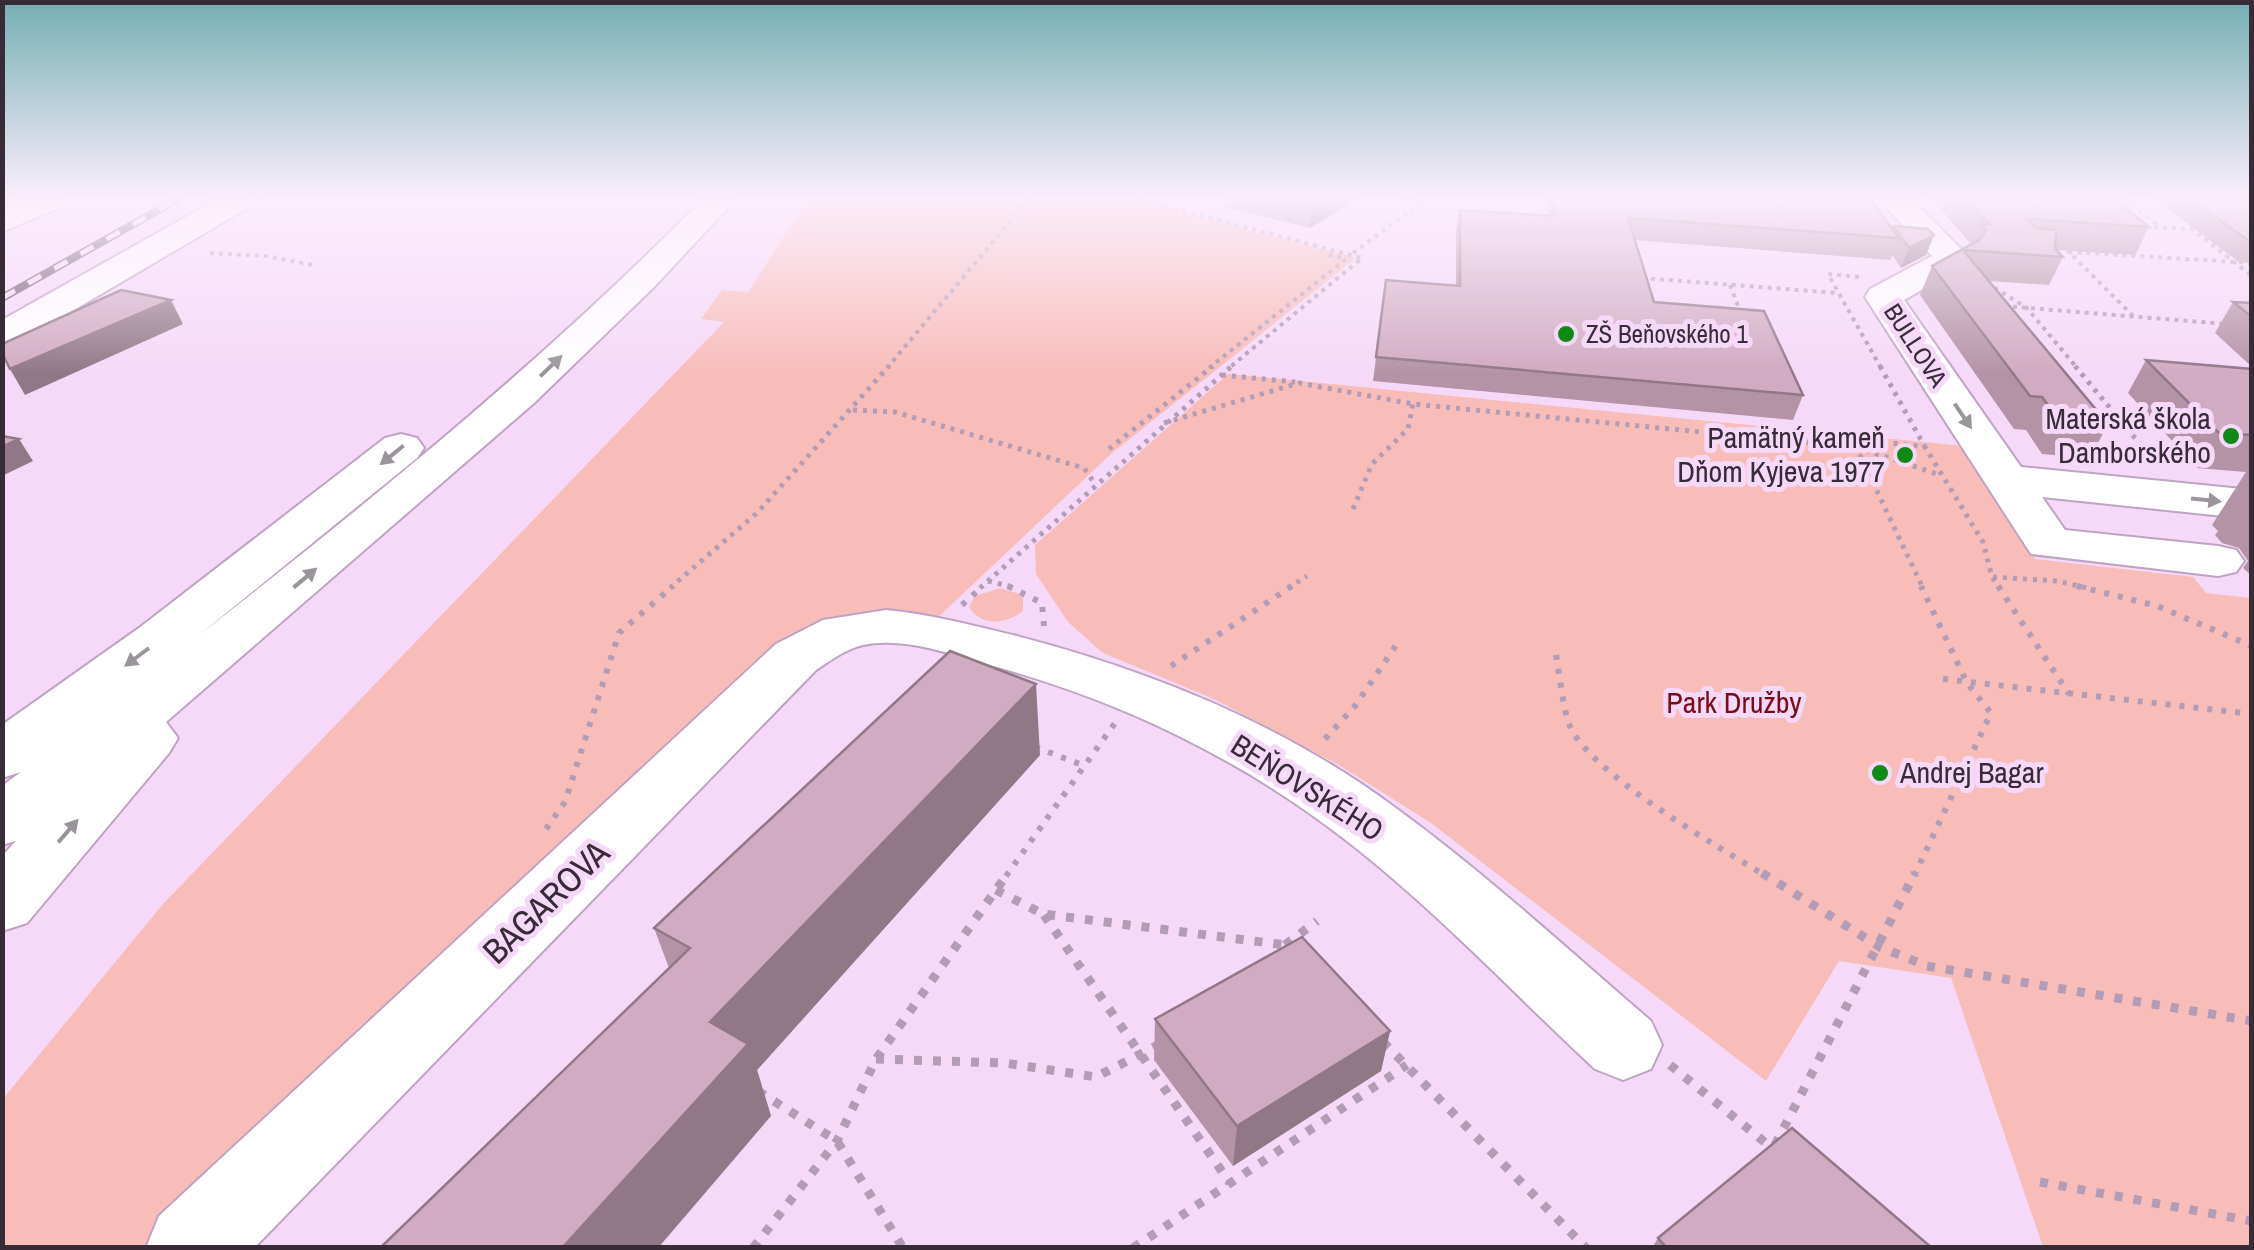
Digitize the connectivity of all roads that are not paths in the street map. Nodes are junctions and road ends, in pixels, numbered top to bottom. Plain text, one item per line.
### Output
1 (139, 257) edge
2 (619, 257) edge
3 (661, 257) edge
4 (1952, 257) edge
5 (2, 336) edge
6 (2004, 479) junction
7 (2112, 490) junction
8 (2252, 505) edge
9 (2161, 555) junction
10 (2218, 562) dead end
11 (946, 619) joint
12 (230, 641) junction
13 (2, 756) edge
14 (2, 821) edge
15 (2, 903) edge
16 (1623, 1045) road end
17 (191, 1248) edge

1 - 5 main road
2 -> 13 main road
12 -> 3 main road
4 -> 6 main road, BULLOVA
6 - 7 main road
6 - 9 main road
7 -> 8 main road
7 - 9 main road
9 - 10 main road
11 - 16 main road, BEŇOVSKÉHO
11 - 17 main road, BAGAROVA
12 - 14 main road
15 -> 12 main road

